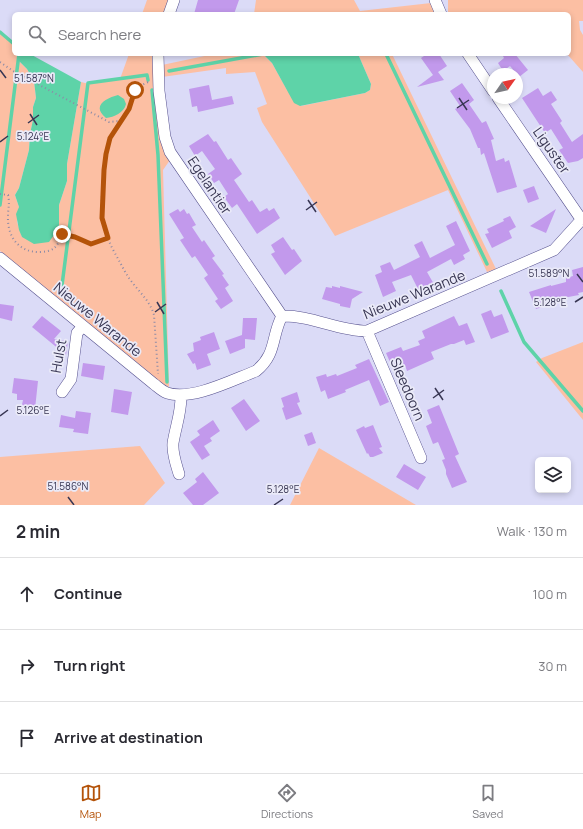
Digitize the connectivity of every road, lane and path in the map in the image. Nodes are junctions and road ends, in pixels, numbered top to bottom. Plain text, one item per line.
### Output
1 (174, 0) edge
2 (435, 0) edge
3 (170, 12) edge
4 (440, 12) edge
5 (158, 56) edge
6 (469, 56) edge
7 (0, 62) edge
8 (159, 79) junction
9 (487, 82) edge
10 (502, 104) edge
11 (120, 121) junction
12 (0, 194) edge
13 (582, 219) edge
14 (108, 238) junction
15 (0, 258) edge
16 (282, 316) junction
17 (83, 326) junction
18 (367, 330) junction
19 (154, 384) junction
20 (62, 392) dead end
21 (181, 396) junction
22 (421, 458) dead end
23 (179, 474) dead end

1 - 3 street
2 - 4 street
5 - 8 street, Egelantier
6 - 9 street
7 - 11 path
8 - 11 path
8 - 16 street, Egelantier
10 - 13 street, Liguster
11 - 14 path
12 - 14 path
13 - 18 street, Nieuwe Warande
14 - 19 path
15 - 17 street, Nieuwe Warande
16 - 18 street, Nieuwe Warande
16 - 21 street
17 - 19 street, Nieuwe Warande
17 - 20 street, Hulst
18 - 22 street, Sleedoorn
19 - 21 street, Nieuwe Warande
21 - 23 street

